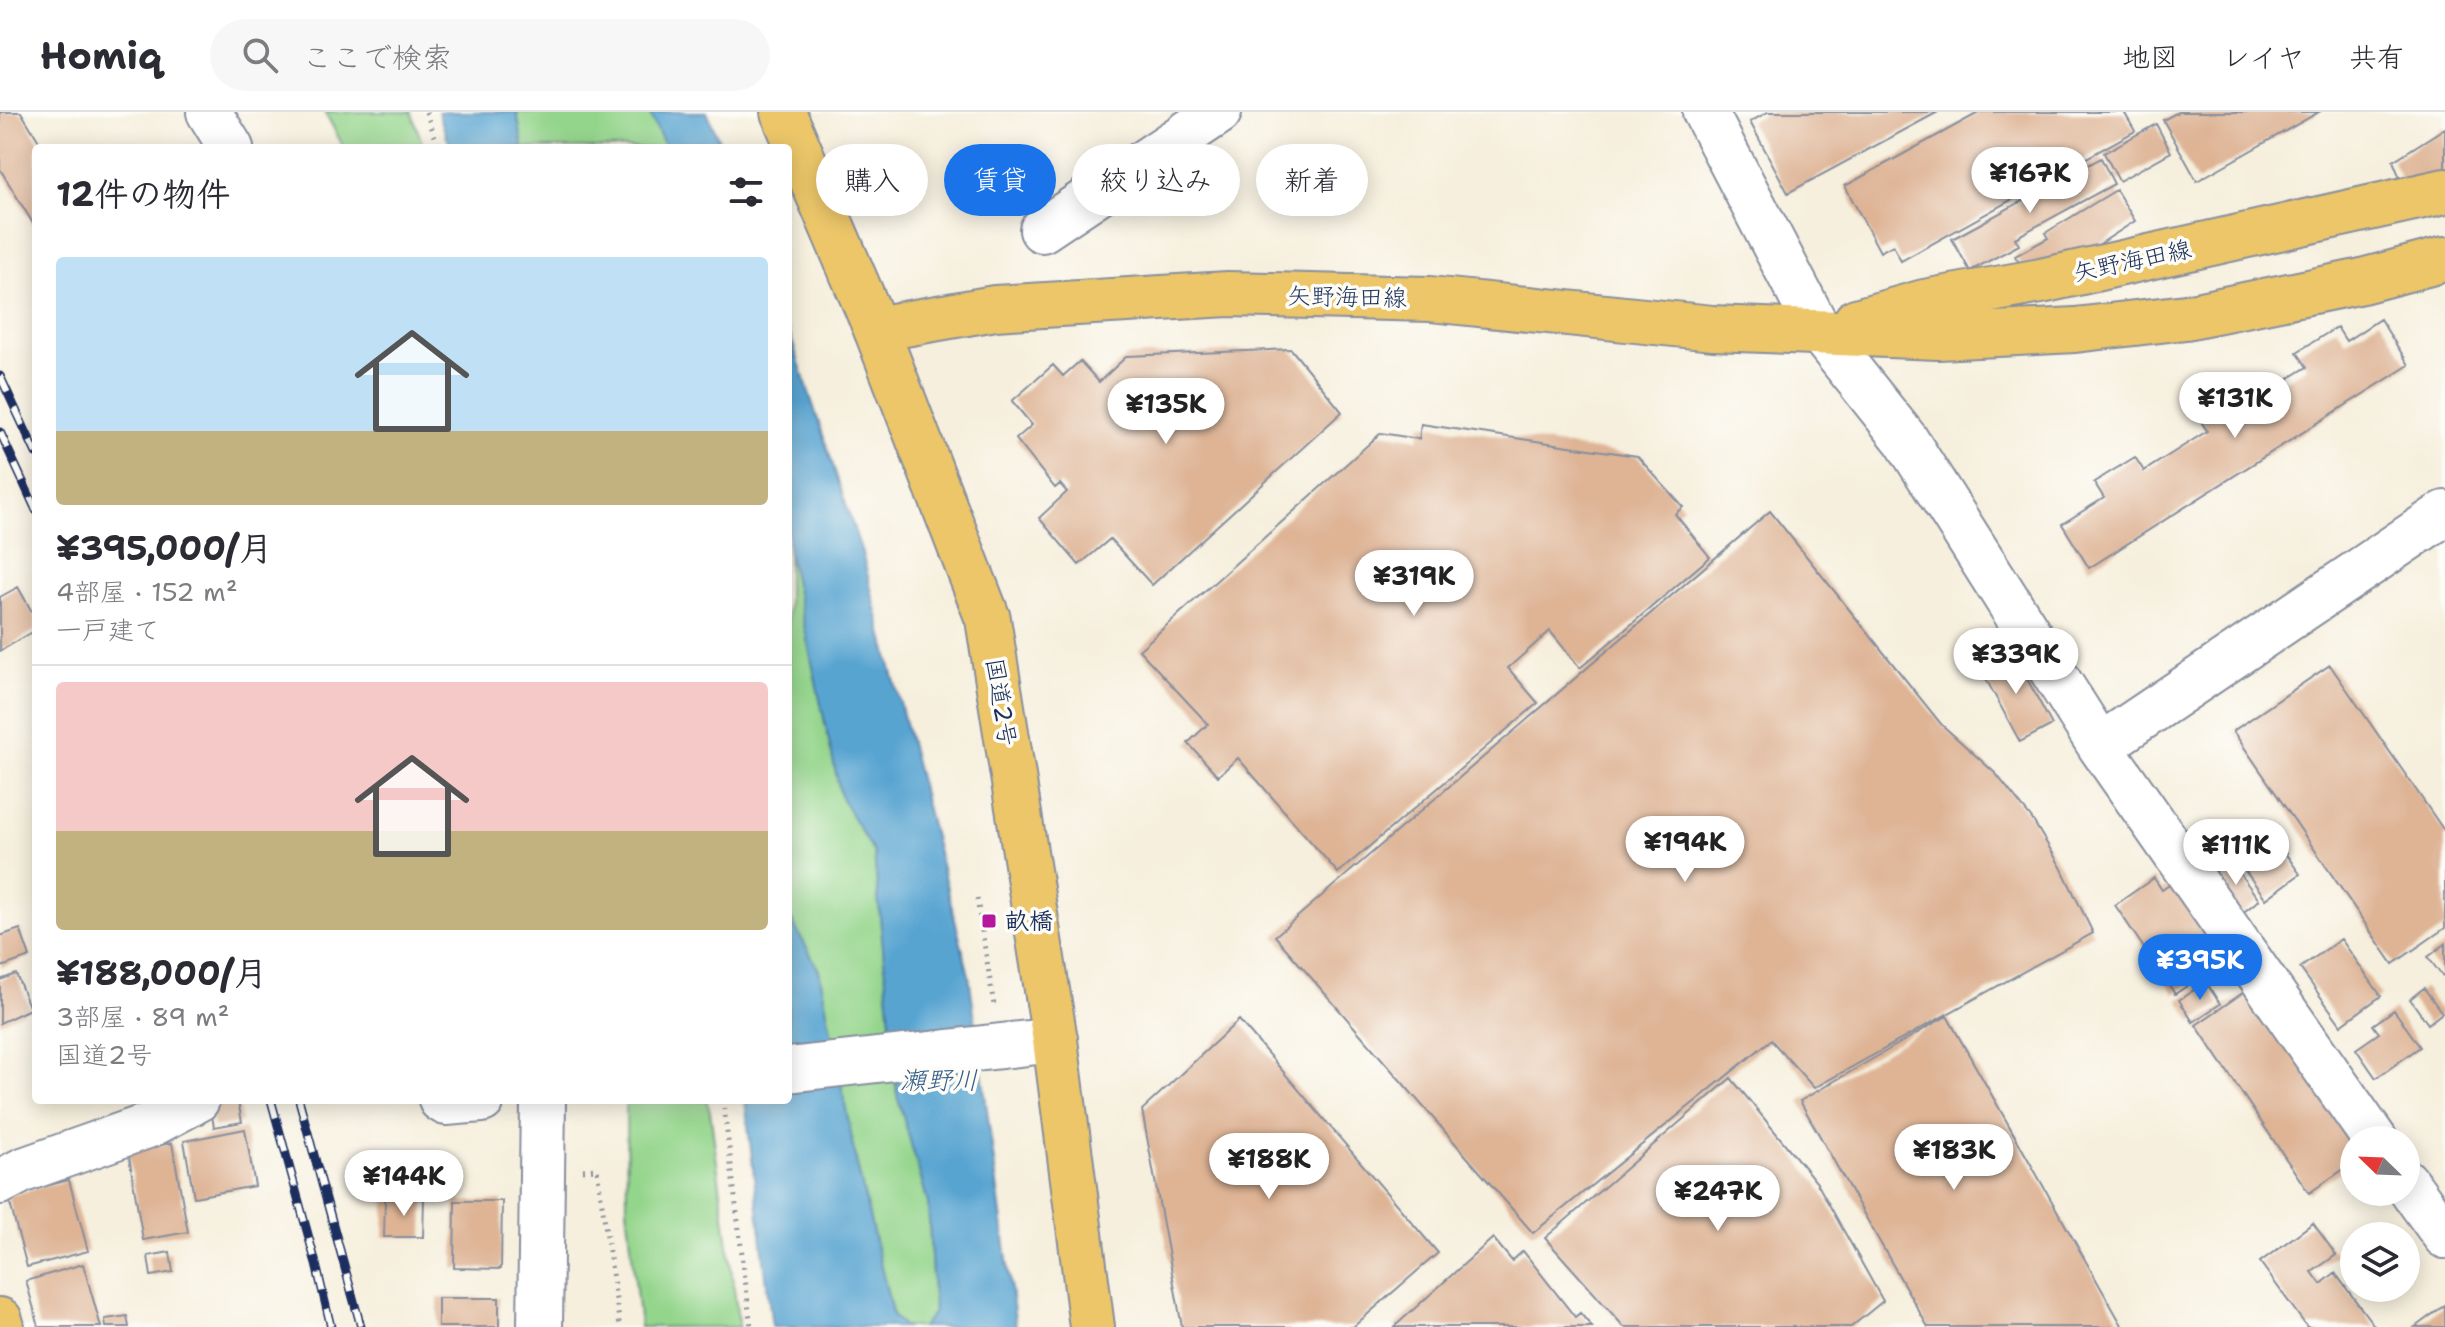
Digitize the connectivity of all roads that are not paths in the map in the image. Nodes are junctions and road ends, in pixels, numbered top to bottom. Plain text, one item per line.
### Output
1 (209, 112) edge
2 (783, 112) edge
3 (1219, 112) edge
4 (1705, 112) edge
5 (229, 144) edge
6 (2445, 191) edge
7 (1042, 230) dead end
8 (2445, 259) edge
9 (876, 329) junction
10 (1819, 331) junction
11 (2445, 513) edge
12 (2100, 746) junction
13 (1055, 1040) junction
14 (792, 1069) edge
15 (189, 1104) edge
16 (543, 1104) edge
17 (2365, 1126) edge
18 (0, 1182) edge
19 (2420, 1201) edge
20 (2445, 1236) edge
21 (0, 1320) edge
22 (2, 1327) edge
23 (540, 1327) edge
24 (1092, 1327) edge

1 - 5 street
2 - 9 main road, 国道2号
3 - 7 street
4 - 10 street
6 - 10 main road, 矢野海田線
8 - 10 main road, 矢野海田線
9 - 10 main road, 矢野海田線
9 - 13 main road, 国道2号
10 - 12 street
11 - 12 street
12 - 17 street
13 - 14 street
13 - 24 main road, 国道2号
15 - 18 street
16 - 23 street
19 - 20 street
21 - 22 main road

